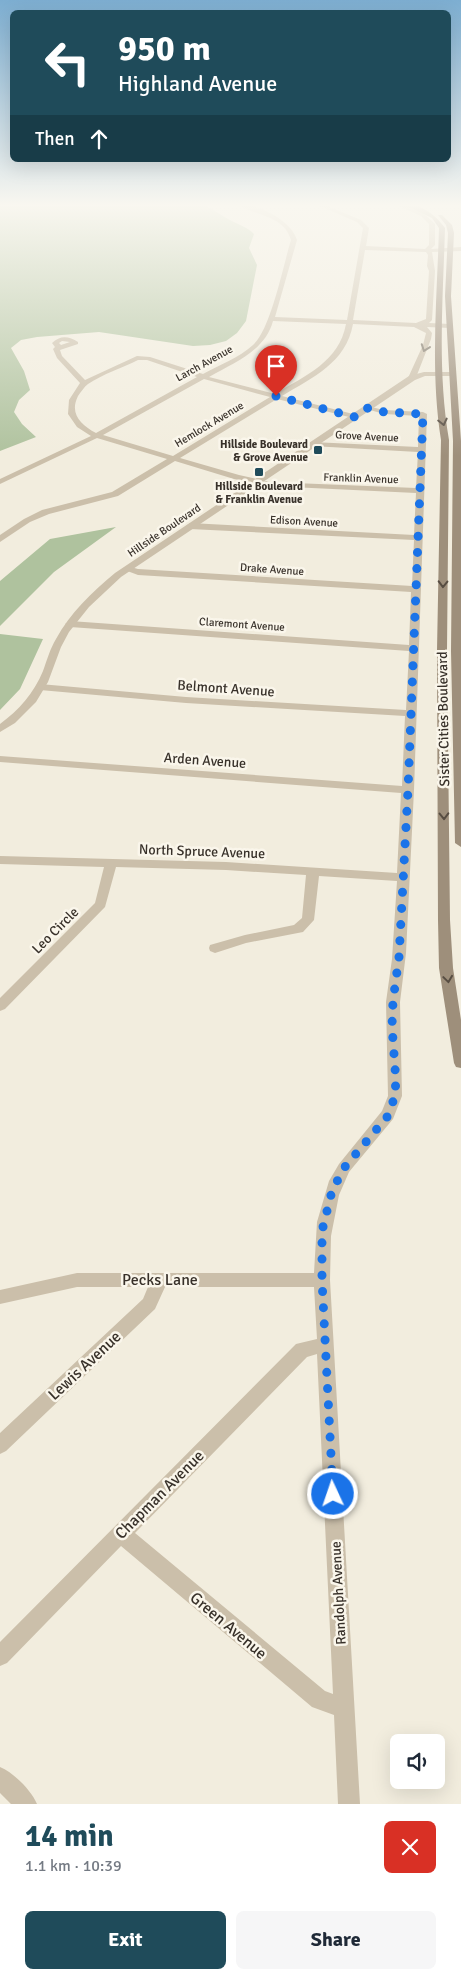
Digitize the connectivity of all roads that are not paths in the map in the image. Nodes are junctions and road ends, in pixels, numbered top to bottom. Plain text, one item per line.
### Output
1 (279, 288) edge
2 (356, 288) edge
3 (431, 288) edge
4 (440, 288) edge
5 (449, 288) edge
6 (270, 319) junction
7 (350, 322) junction
8 (416, 325) junction
9 (438, 326) junction
10 (450, 326) junction
11 (60, 347) dead end
12 (438, 373) junction
13 (452, 374) junction
14 (203, 377) junction
15 (412, 378) junction
16 (84, 383) junction
17 (276, 396) junction
18 (367, 408) junction
19 (354, 417) junction
20 (97, 436) junction
21 (312, 444) junction
22 (421, 450) junction
23 (174, 458) junction
24 (0, 482) edge
25 (256, 482) junction
26 (420, 491) junction
27 (190, 526) junction
28 (418, 538) junction
29 (0, 539) edge
30 (126, 569) junction
31 (416, 590) junction
32 (70, 624) junction
33 (414, 648) junction
34 (40, 687) junction
35 (411, 713) junction
36 (0, 729) edge
37 (0, 759) edge
38 (408, 790) junction
39 (461, 843) edge
40 (0, 860) edge
41 (111, 862) junction
42 (313, 871) junction
43 (402, 877) junction
44 (215, 948) dead end
45 (0, 1006) edge
46 (461, 1063) edge
47 (160, 1279) junction
48 (322, 1280) junction
49 (0, 1297) edge
50 (325, 1345) junction
51 (0, 1445) edge
52 (120, 1533) junction
53 (0, 1656) edge
54 (344, 1707) junction
55 (0, 1778) edge
56 (26, 1804) edge
57 (349, 1804) edge

1 - 6 street, Larch Avenue
2 - 7 street, Hemlock Avenue
3 - 8 street
4 - 9 main road
5 - 10 main road
6 - 7 street
6 - 14 street, Larch Avenue
7 - 8 street
7 - 17 street, Hemlock Avenue
8 - 9 street
8 -> 15 street
9 - 10 street
9 - 12 main road
10 - 13 main road
11 - 16 street
12 - 13 street, Hillside Boulevard
12 - 15 street, Hillside Boulevard
12 -> 46 main road, Sister Cities Boulevard
13 - 39 main road, Sister Cities Boulevard
14 - 16 street
14 - 17 street
14 - 20 street, Larch Avenue
15 - 18 street, Hillside Boulevard
16 - 20 street, Franklin Avenue
17 - 19 street
17 - 23 street, Hemlock Avenue
18 - 19 street, Hillside Boulevard
18 - 22 street, Randolph Avenue
19 - 21 street, Hillside Boulevard
20 - 23 street, Franklin Avenue
20 - 24 street, Larch Avenue
21 - 22 street, Grove Avenue
21 - 25 street, Hillside Boulevard
22 - 26 street, Randolph Avenue
23 - 25 street, Franklin Avenue
23 - 29 street, Hemlock Avenue
25 - 26 street, Franklin Avenue
25 - 27 street, Hillside Boulevard
26 - 28 street, Randolph Avenue
27 - 28 street, Edison Avenue
27 - 30 street, Hillside Boulevard
28 - 31 street, Randolph Avenue
30 - 31 street, Drake Avenue
30 - 32 street, Hillside Boulevard
31 - 33 street, Randolph Avenue
32 - 33 street, Claremont Avenue
32 - 34 street, Hillside Boulevard
33 - 35 street, Randolph Avenue
34 - 35 street, Belmont Avenue
34 - 36 street, Hillside Boulevard
35 - 38 street, Randolph Avenue
37 - 38 street, Arden Avenue
38 - 43 street, Randolph Avenue
40 - 41 street, North Spruce Avenue
41 - 42 street, North Spruce Avenue
41 - 45 street, Leo Circle
42 - 43 street, North Spruce Avenue
42 - 44 street
43 - 48 street, Randolph Avenue
47 - 48 street, Pecks Lane
47 - 49 street, Pecks Lane
47 - 51 street, Lewis Avenue
48 - 50 street, Randolph Avenue
50 - 52 street, Chapman Avenue
50 - 54 street, Randolph Avenue
52 - 53 street, Chapman Avenue
52 - 54 street, Green Avenue
54 - 57 street, Randolph Avenue
55 - 56 street

